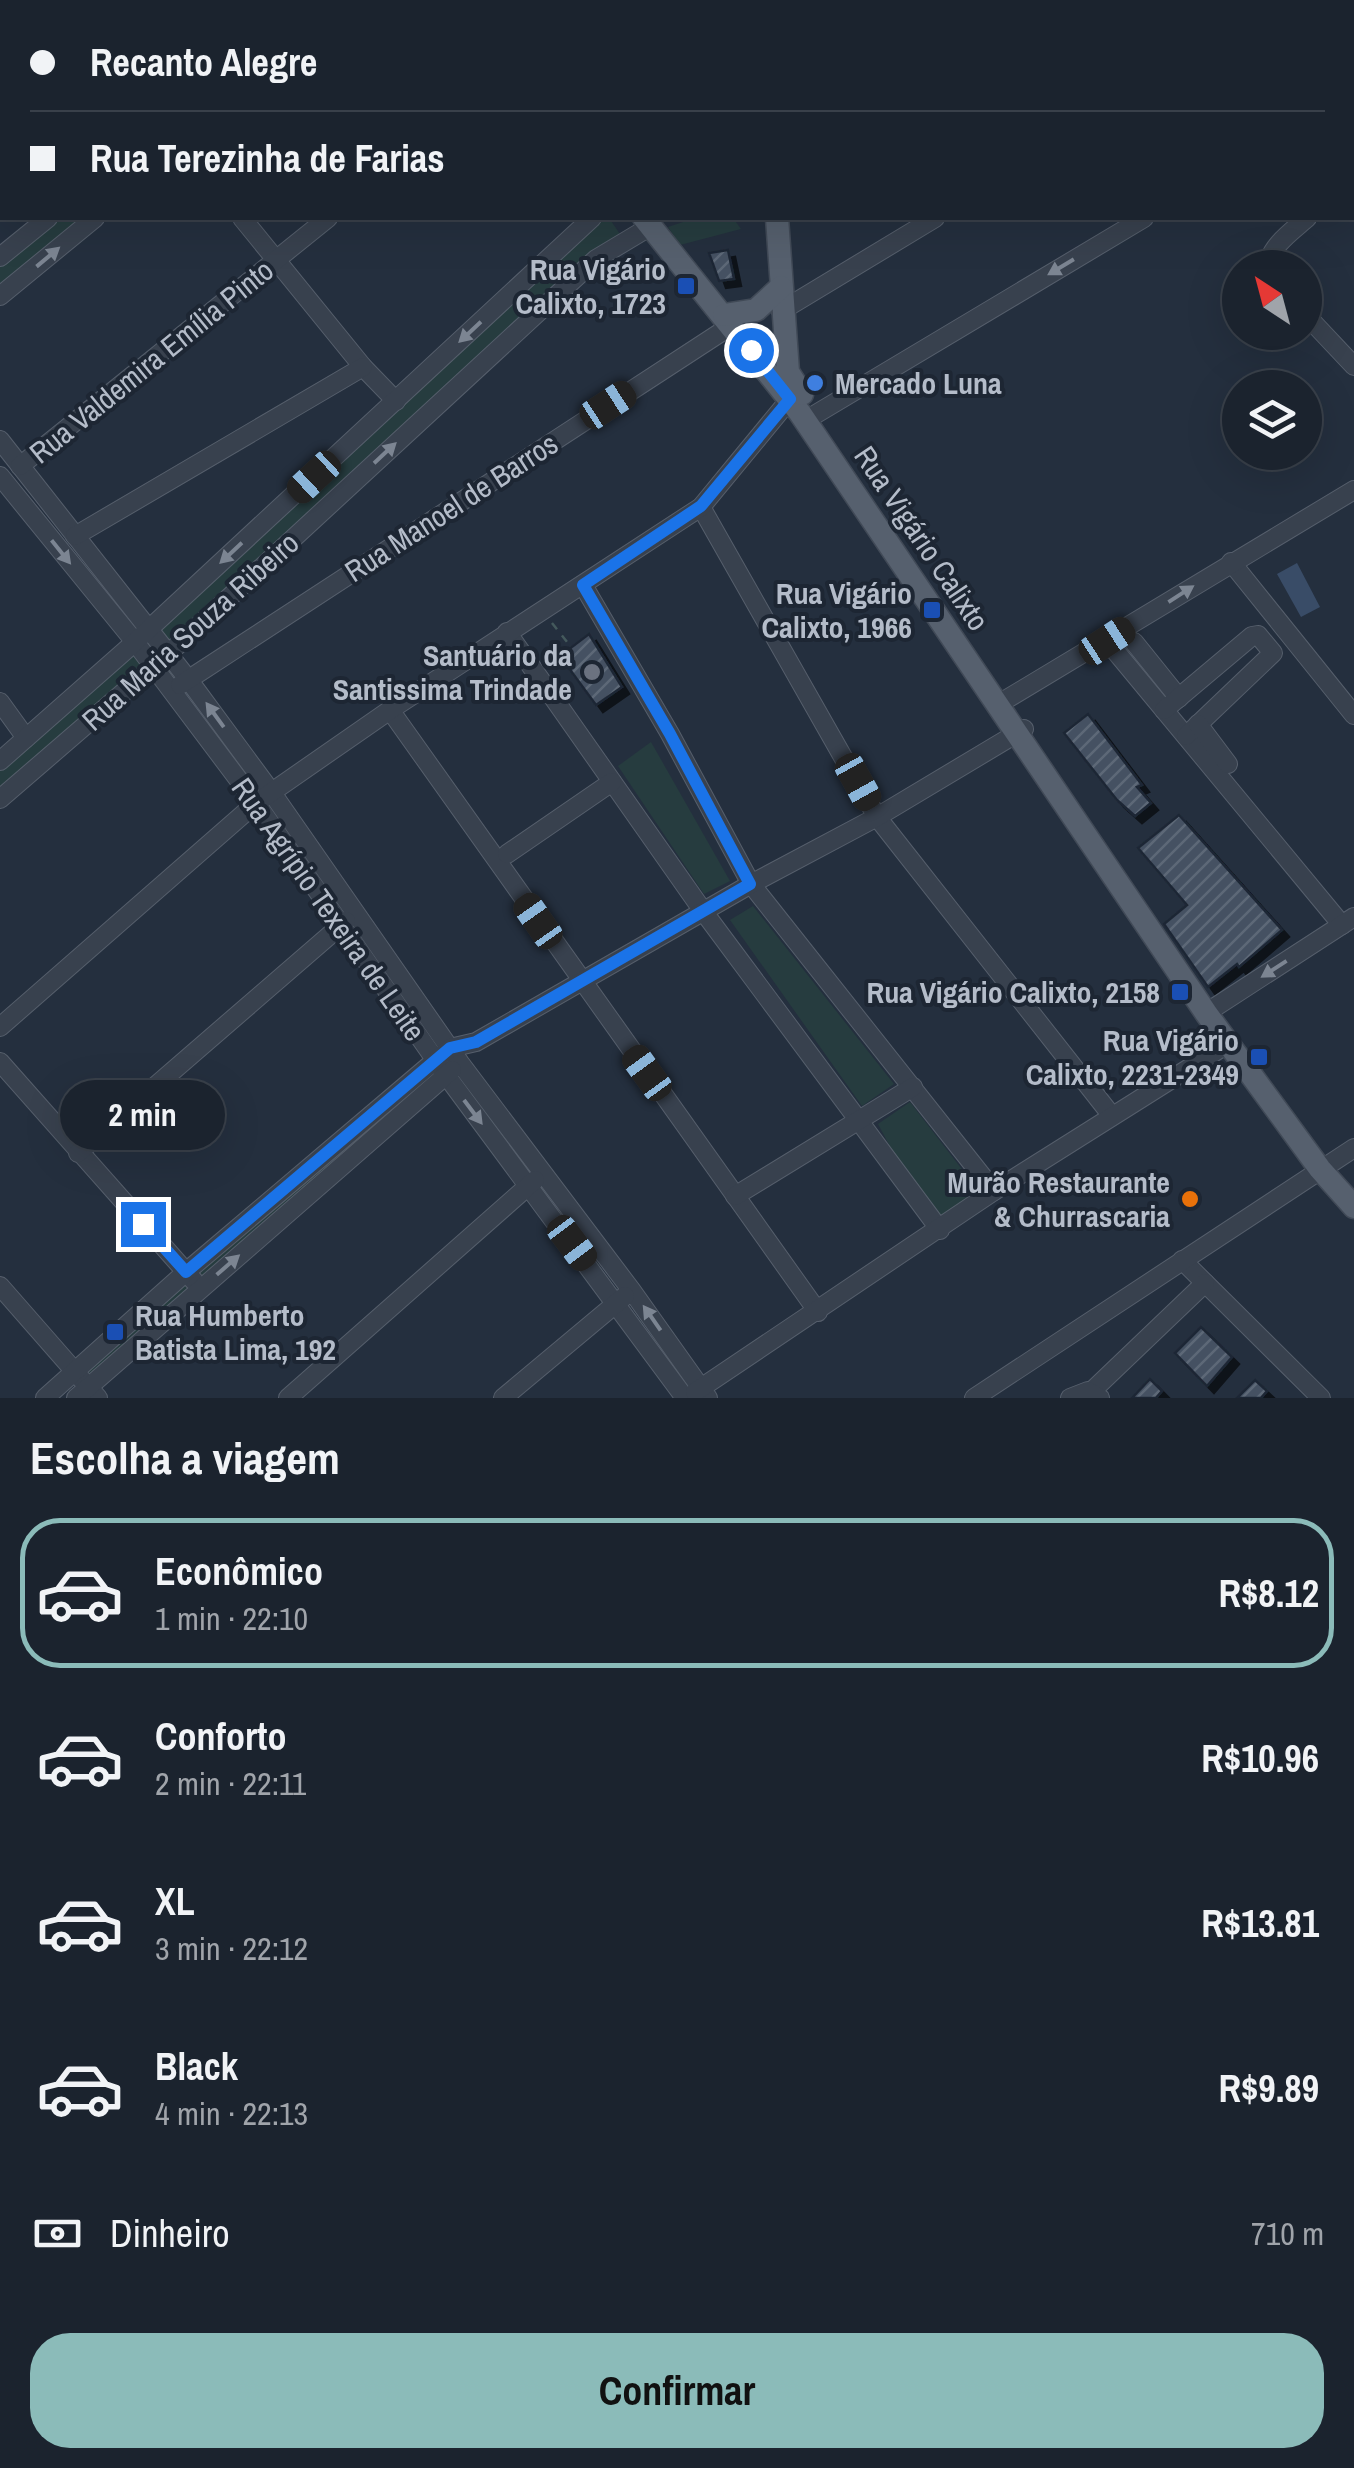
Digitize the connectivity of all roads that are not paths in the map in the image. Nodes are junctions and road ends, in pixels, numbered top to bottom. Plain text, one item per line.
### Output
1 (46, 220) edge
2 (93, 220) edge
3 (244, 220) edge
4 (326, 220) edge
5 (590, 220) edge
6 (777, 220) edge
7 (932, 220) edge
8 (1141, 220) edge
9 (1305, 220) edge
10 (647, 222) edge
11 (1274, 250) edge
12 (0, 257) edge
13 (277, 260) junction
14 (781, 287) junction
15 (0, 296) edge
16 (781, 312) junction
17 (728, 320) junction
18 (1322, 332) edge
19 (1354, 366) edge
20 (362, 367) junction
21 (790, 399) junction
22 (396, 400) junction
23 (816, 414) junction
24 (0, 440) edge
25 (20, 466) junction
26 (0, 476) edge
27 (1354, 490) edge
28 (701, 506) junction
29 (75, 536) junction
30 (1231, 562) junction
31 (583, 585) junction
32 (507, 632) junction
33 (142, 636) junction
34 (1107, 641) junction
35 (1134, 642) dead end
36 (169, 653) junction
37 (152, 668) junction
38 (188, 679) junction
39 (172, 691) junction
40 (0, 702) edge
41 (1002, 702) junction
42 (1172, 704) junction
43 (390, 710) junction
44 (1354, 715) edge
45 (1192, 730) junction
46 (1020, 732) junction
47 (26, 738) junction
48 (0, 761) edge
49 (1228, 764) dead end
50 (612, 782) junction
51 (272, 793) junction
52 (0, 799) edge
53 (256, 803) junction
54 (877, 817) junction
55 (507, 854) dead end
56 (750, 884) junction
57 (704, 911) junction
58 (356, 913) junction
59 (1348, 921) edge
60 (340, 926) junction
61 (581, 981) junction
62 (1206, 1013) junction
63 (0, 1026) edge
64 (1230, 1044) junction
65 (447, 1061) junction
66 (0, 1062) edge
67 (914, 1087) junction
68 (1112, 1116) junction
69 (858, 1120) junction
70 (1354, 1148) edge
71 (78, 1152) junction
72 (1320, 1169) junction
73 (536, 1179) junction
74 (994, 1191) junction
75 (735, 1196) junction
76 (1354, 1207) edge
77 (940, 1230) junction
78 (1182, 1260) junction
79 (186, 1272) junction
80 (1205, 1283) junction
81 (0, 1286) edge
82 (201, 1288) junction
83 (624, 1296) junction
84 (818, 1312) junction
85 (84, 1389) edge
86 (1096, 1394) edge
87 (695, 1395) edge
88 (46, 1398) edge
89 (288, 1398) edge
90 (503, 1398) edge
91 (974, 1398) edge
92 (1070, 1398) edge
93 (1321, 1398) edge

1 - 12 street
15 -> 2 street
3 - 13 street
4 - 13 street, Rua Valdemira Emília Pinto
5 -> 22 street, Rua Maria Souza Ribeiro
6 - 14 main road, Rua Vigário Calixto
7 - 16 street
8 -> 23 street
9 - 11 street
10 - 17 main road, Rua Vigário Calixto
36 -> 10 street, Rua Maria Souza Ribeiro
13 - 20 street
13 - 25 street, Rua Valdemira Emília Pinto
14 - 16 main road, Rua Vigário Calixto
14 - 17 main road
16 - 23 main road, Rua Vigário Calixto
17 - 21 main road, Rua Vigário Calixto
17 - 38 street, Rua Manoel de Barros
18 - 19 street
20 - 22 street
20 - 29 street
21 - 28 street
21 - 41 main road, Rua Vigário Calixto
22 -> 33 street, Rua Maria Souza Ribeiro
23 - 41 main road, Rua Vigário Calixto
24 - 25 street, Rua Agrípio Texeira de Leite
25 - 29 street, Rua Agrípio Texeira de Leite
26 -> 33 street, Rua Agrípio Texeira de Leite
27 - 30 street
28 - 31 street
28 - 54 street
29 - 33 street, Rua Agrípio Texeira de Leite
34 -> 30 street
30 - 44 street
31 - 32 street
31 - 56 street
32 - 43 street
32 - 50 street
33 - 36 street, Rua Agrípio Texeira de Leite
33 - 37 street, Rua Agrípio Texeira de Leite
33 - 47 street, Rua Maria Souza Ribeiro
34 - 41 street
34 - 42 street
35 - 42 street
36 - 37 street, Rua Maria Souza Ribeiro
36 - 38 street, Rua Agrípio Texeira de Leite
37 - 39 street, Rua Agrípio Texeira de Leite
37 - 52 street, Rua Maria Souza Ribeiro
38 - 39 street, Rua Manoel de Barros
51 -> 38 street, Rua Agrípio Texeira de Leite
39 - 53 street, Rua Agrípio Texeira de Leite
40 - 47 street
41 - 46 main road, Rua Vigário Calixto
42 - 45 street
42 - 45 street
43 - 51 street
43 - 61 street
45 - 49 street
45 - 59 street
46 - 54 street
46 - 62 main road, Rua Vigário Calixto
47 - 48 street, Rua Maria Souza Ribeiro
50 - 55 street
50 - 57 street
51 - 53 street
51 - 58 street, Rua Agrípio Texeira de Leite
53 - 60 street, Rua Agrípio Texeira de Leite
53 - 63 street
54 - 56 street
54 - 68 street
56 - 57 street
56 - 67 street
57 - 61 street
57 - 69 street
58 - 60 street
58 - 65 street, Rua Agrípio Texeira de Leite
59 -> 62 street
60 - 65 street, Rua Agrípio Texeira de Leite
60 - 71 street
61 - 65 street
61 - 75 street
62 - 64 main road, Rua Vigário Calixto
64 - 68 street
64 - 72 main road, Rua Vigário Calixto
65 - 73 street, Rua Agrípio Texeira de Leite
65 - 79 street
82 -> 65 street
66 - 71 street
67 - 69 street
67 - 74 street
68 - 74 street
69 - 75 street
69 - 77 street
70 - 72 street
71 - 79 street
72 - 76 main road, Rua Vigário Calixto
72 - 78 street
73 - 83 street, Rua Agrípio Texeira de Leite
73 - 89 street
74 - 77 street
75 - 84 street
77 - 84 street
78 - 80 street
78 - 91 street
79 - 82 street
79 - 85 street
80 - 86 street
80 - 93 street
81 - 85 street
82 - 85 street
83 - 87 street, Rua Agrípio Texeira de Leite
83 - 90 street
84 - 87 street
85 - 88 street
86 - 92 street

